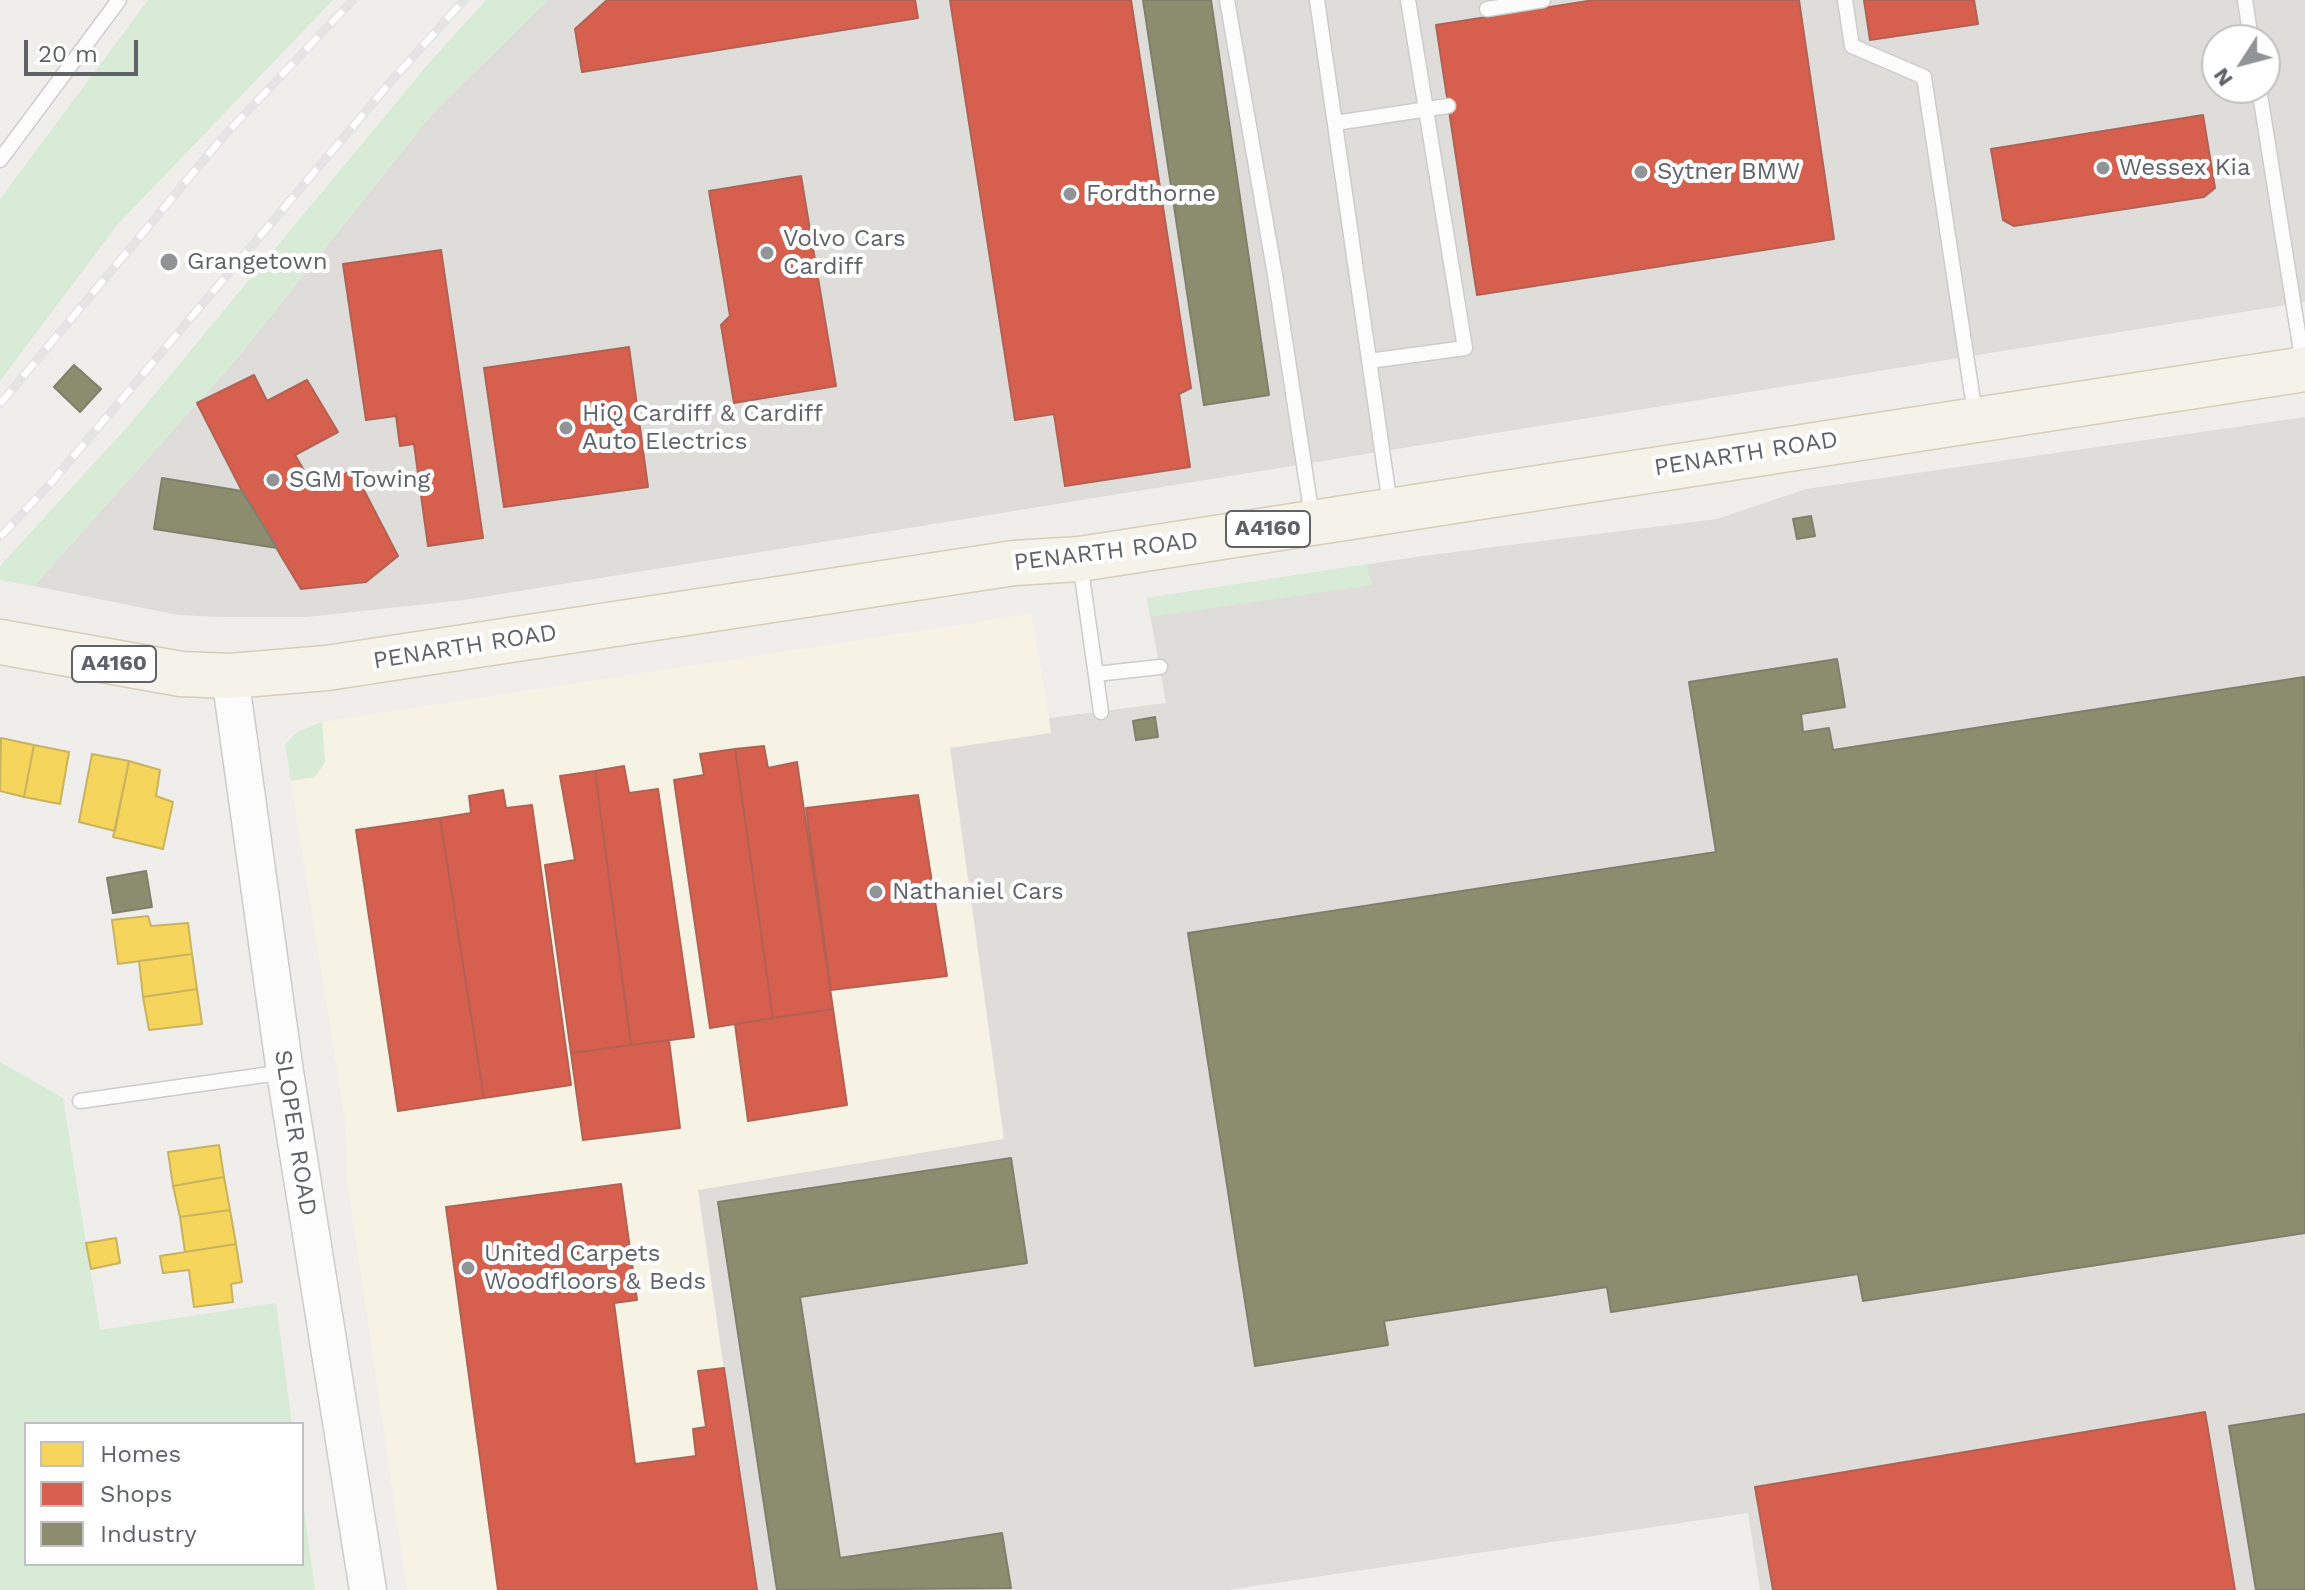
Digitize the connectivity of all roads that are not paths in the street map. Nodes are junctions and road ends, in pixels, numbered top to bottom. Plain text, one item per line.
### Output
1 (119, 0) edge
2 (1227, 0) edge
3 (1317, 0) edge
4 (1408, 0) edge
5 (1543, 0) edge
6 (1845, 0) edge
7 (2245, 0) edge
8 (1487, 9) dead end
9 (2249, 24) edge
10 (2262, 104) edge
11 (1448, 106) dead end
12 (1424, 109) junction
13 (1335, 123) junction
14 (0, 160) edge
15 (1369, 361) junction
16 (2304, 369) edge
17 (1976, 418) junction
18 (1391, 510) junction
19 (1312, 522) junction
20 (1080, 559) junction
21 (0, 642) edge
22 (1160, 667) dead end
23 (1096, 674) junction
24 (230, 676) junction
25 (1101, 712) dead end
26 (285, 1072) junction
27 (80, 1101) dead end
28 (368, 1590) edge

1 - 14 lane
2 - 19 lane
3 - 13 lane
4 - 12 lane
5 - 8 lane
6 - 17 lane
7 - 9 lane
10 - 16 lane
11 - 12 lane
12 - 13 lane
12 - 15 lane
13 - 15 lane
15 - 18 lane
16 - 17 main road, PENARTH ROAD / A4160
17 - 18 main road, PENARTH ROAD / A4160
18 - 19 main road, PENARTH ROAD / A4160
19 - 20 main road, PENARTH ROAD / A4160
20 - 23 lane
20 - 24 main road, PENARTH ROAD / A4160
21 - 24 main road, PENARTH ROAD / A4160
22 - 23 lane
23 - 25 lane
24 - 26 street, SLOPER ROAD
26 - 27 lane
26 - 28 street, SLOPER ROAD

